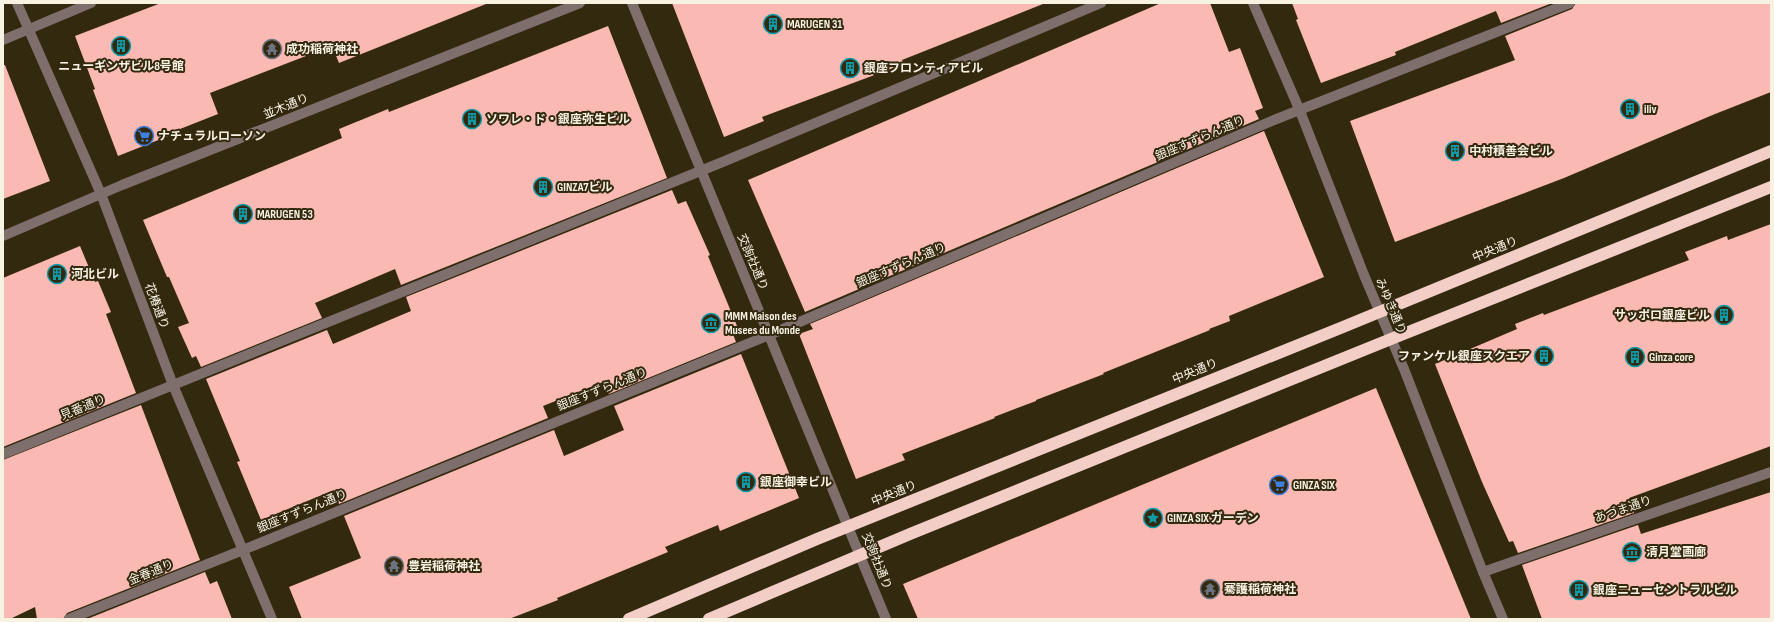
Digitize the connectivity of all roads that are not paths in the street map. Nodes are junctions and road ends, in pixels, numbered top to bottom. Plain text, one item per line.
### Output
1 (17, 3) edge
2 (91, 3) edge
3 (580, 3) edge
4 (632, 3) edge
5 (1101, 3) edge
6 (1253, 3) edge
7 (1570, 3) edge
8 (28, 30) junction
9 (3, 40) edge
10 (1300, 111) junction
11 (1771, 152) edge
12 (701, 171) junction
13 (1771, 187) edge
14 (101, 194) junction
15 (3, 236) edge
16 (1379, 312) junction
17 (769, 335) junction
18 (1391, 339) junction
19 (173, 385) junction
20 (3, 454) edge
21 (1771, 472) edge
22 (849, 526) junction
23 (243, 550) junction
24 (860, 555) junction
25 (1483, 572) junction
26 (69, 619) edge
27 (272, 619) edge
28 (630, 619) edge
29 (709, 619) edge
30 (886, 619) edge
31 (1503, 619) edge

1 - 8 street, 花椿通り
2 - 8 street
3 - 14 street, 並木通り
4 - 12 street, 交詢社通り
5 - 12 street, 見番通り
6 - 10 street, みゆき通り
7 - 10 street, 銀座すずらん通り
8 - 9 street
8 - 14 street, 花椿通り
10 - 16 street, みゆき通り
10 - 17 street, 銀座すずらん通り
11 - 16 highway, 中央通り
12 - 17 street, 交詢社通り
12 - 19 street, 見番通り
13 - 18 highway
14 - 15 street, 並木通り
14 - 19 street, 花椿通り
16 - 18 street, みゆき通り
16 - 22 highway, 中央通り
17 - 22 street, 交詢社通り
17 - 23 street, 銀座すずらん通り
18 - 24 highway
18 - 25 street, みゆき通り
19 - 20 street, 見番通り
19 - 23 street, 花椿通り
21 - 25 street, あづま通り
22 - 24 street, 交詢社通り
22 - 28 highway, 中央通り
23 - 26 street, 金春通り
23 - 27 street, 花椿通り
24 - 29 highway
24 - 30 street, 交詢社通り
25 - 31 street, みゆき通り

